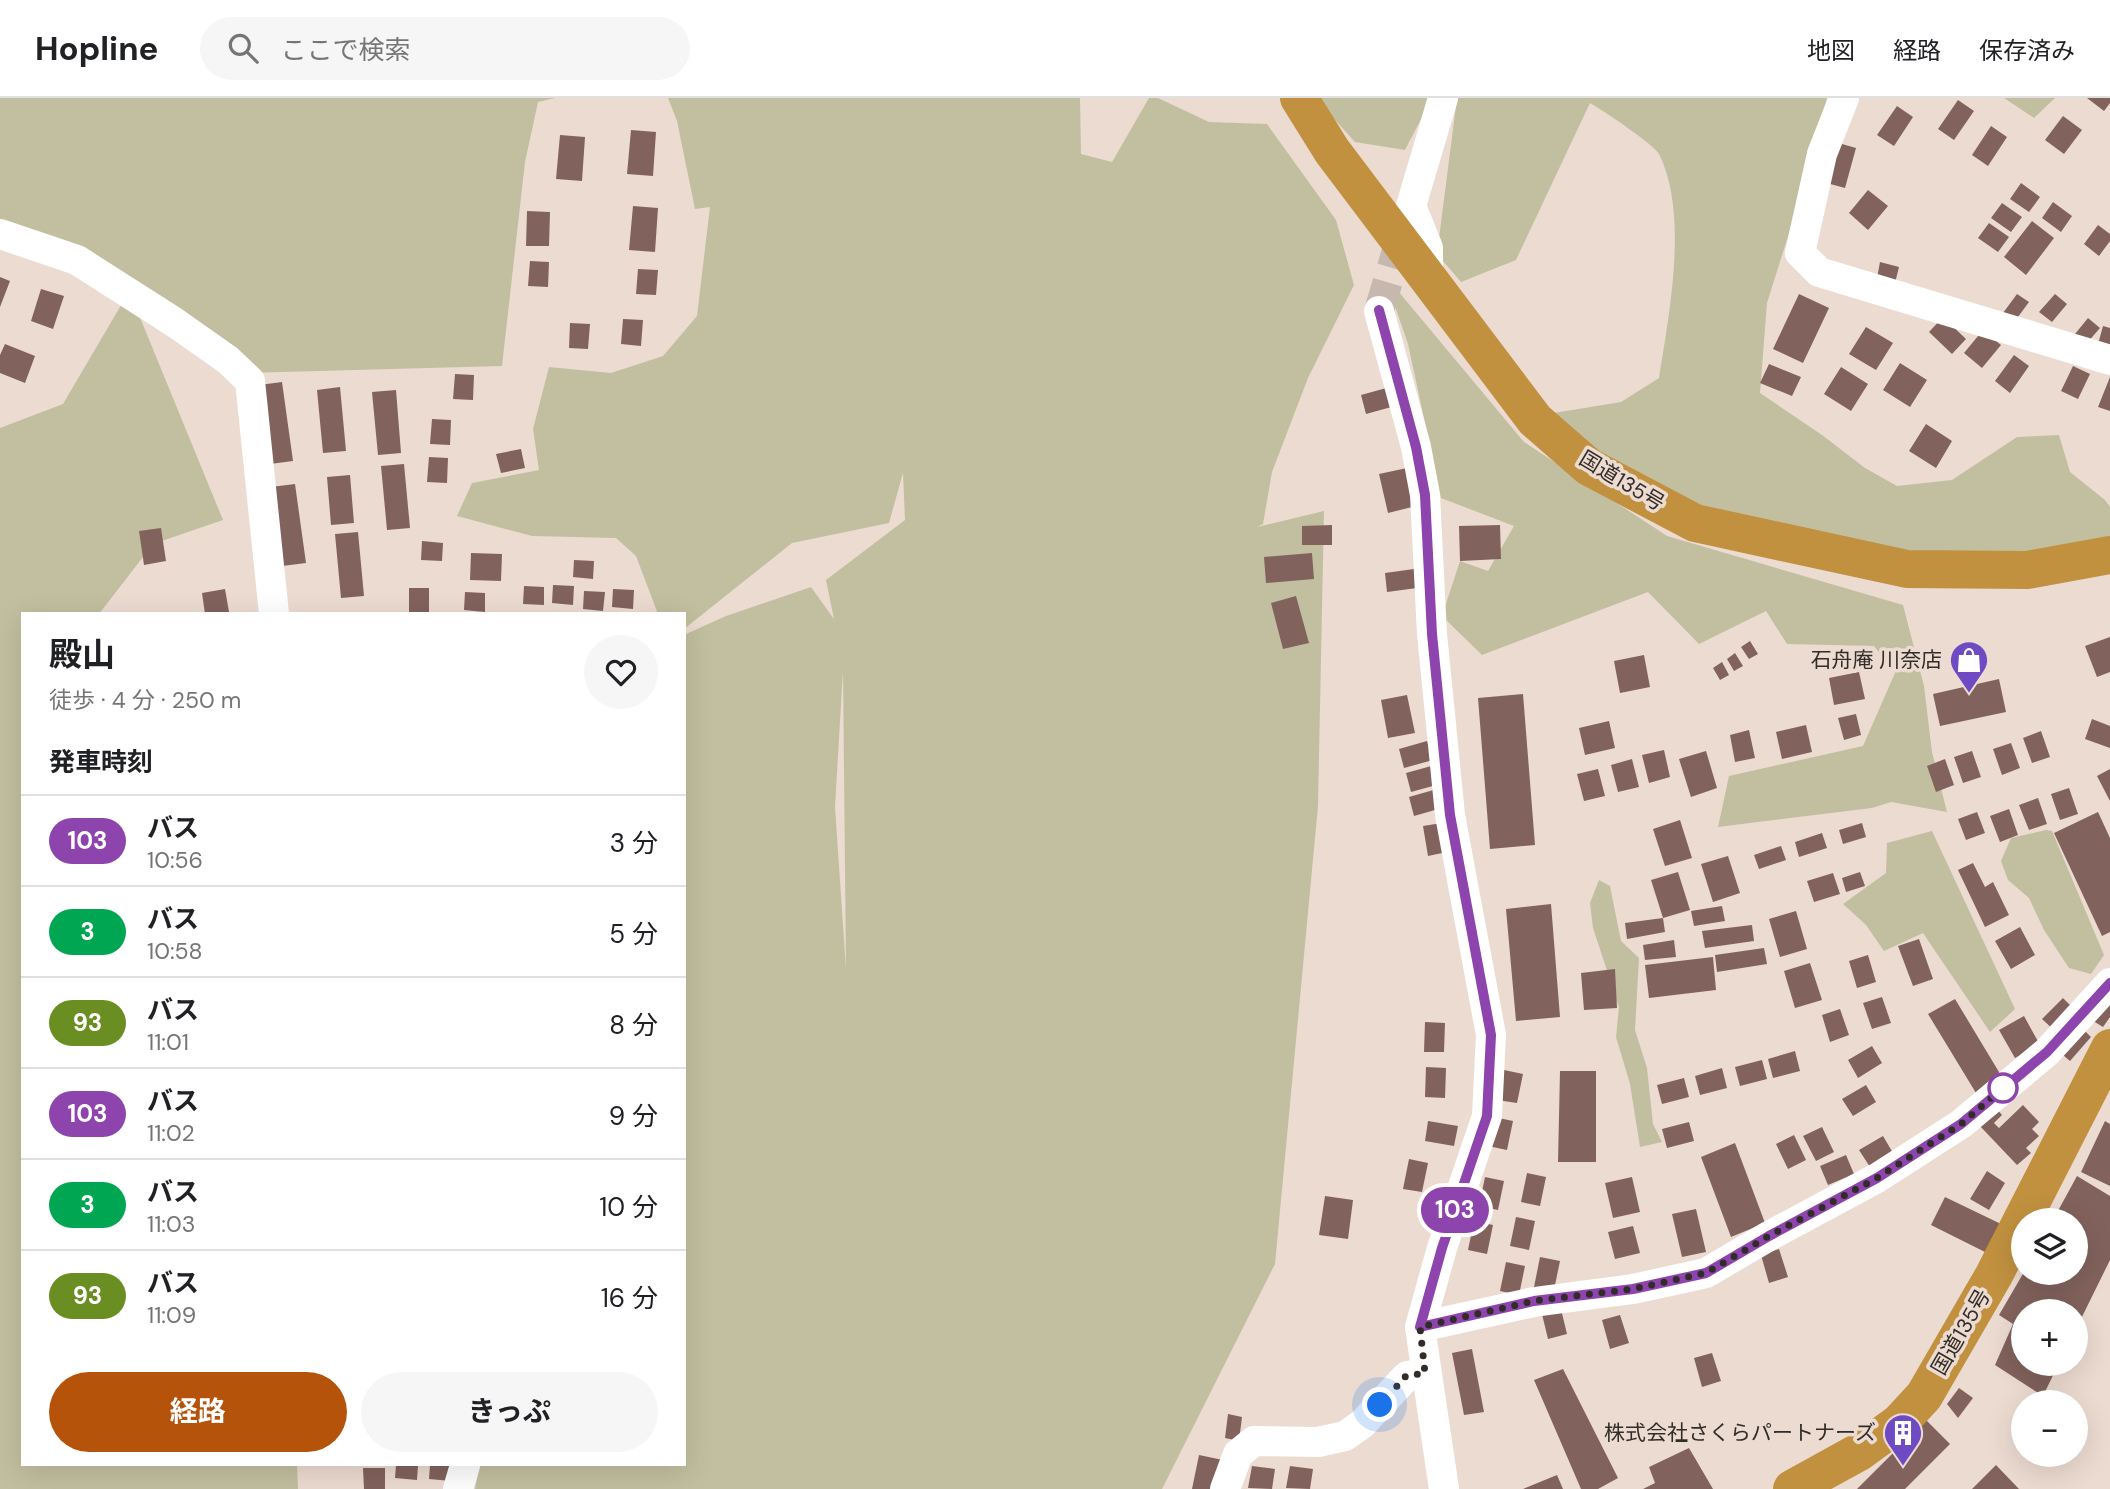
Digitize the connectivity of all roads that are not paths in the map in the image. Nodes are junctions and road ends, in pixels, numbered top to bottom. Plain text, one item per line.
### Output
1 (1299, 98) edge
2 (1443, 98) edge
3 (1844, 98) edge
4 (0, 234) edge
5 (1428, 278) junction
6 (1379, 310) tunnel mouth
7 (2110, 360) edge
8 (2110, 555) edge
9 (274, 612) edge
10 (2110, 983) edge
11 (2110, 1048) edge
12 (1420, 1327) junction
13 (1425, 1373) junction
14 (465, 1466) edge
15 (458, 1489) edge
16 (1225, 1489) edge
17 (1444, 1489) edge
18 (1792, 1489) edge

1 - 5 highway, 国道135号
2 - 5 street
3 - 7 street
4 - 9 street
5 - 8 highway, 国道135号
6 - 12 street
10 - 12 street
11 - 18 highway, 国道135号
12 - 13 street
13 - 16 street
13 - 17 street
14 - 15 street

